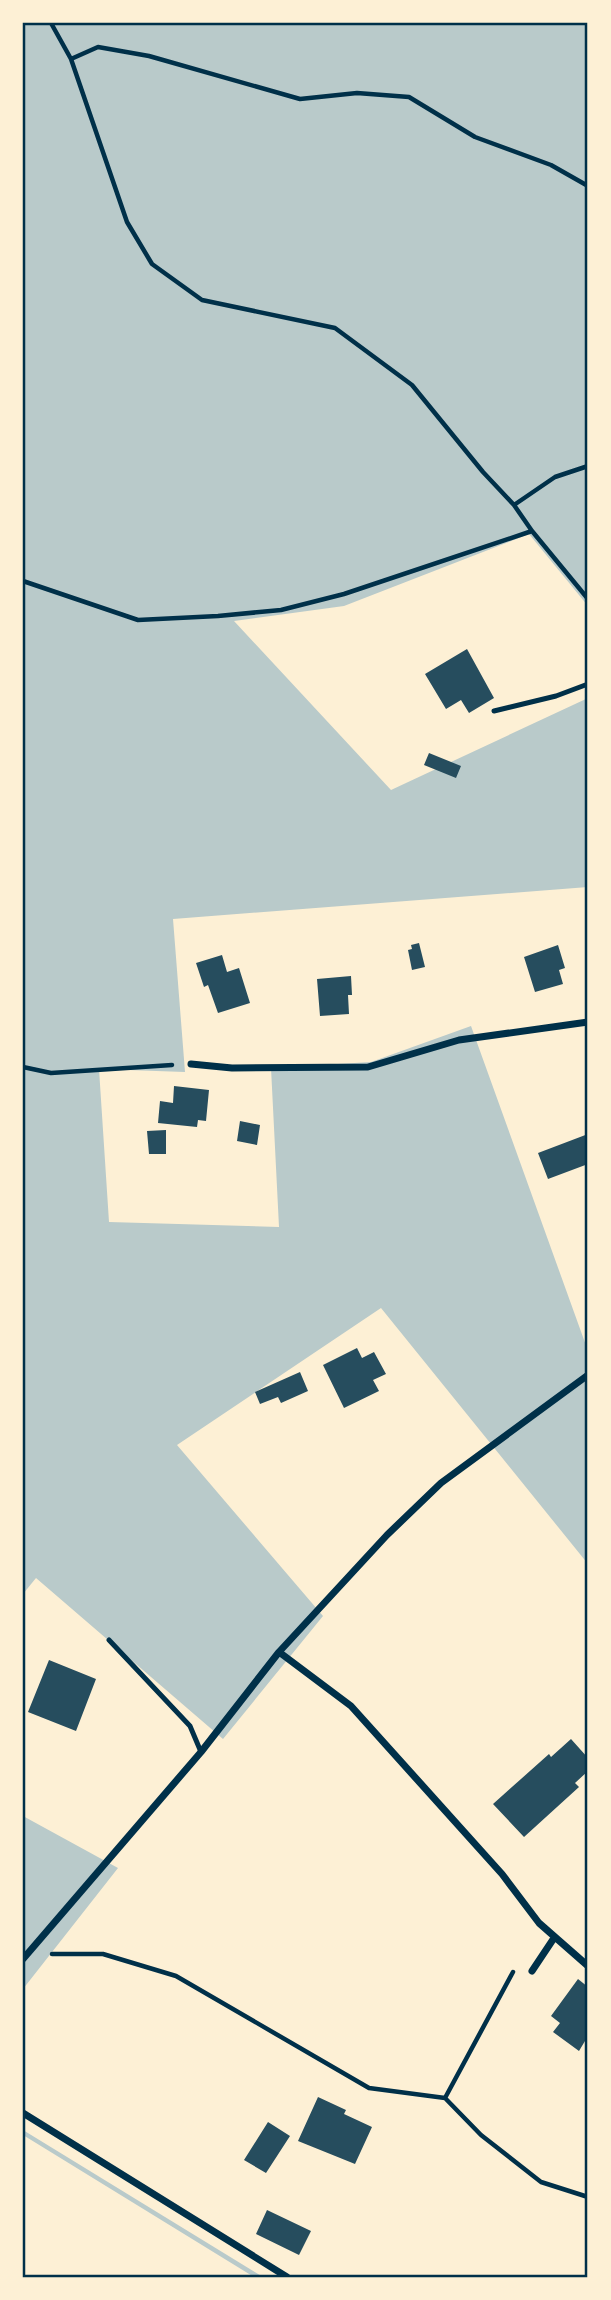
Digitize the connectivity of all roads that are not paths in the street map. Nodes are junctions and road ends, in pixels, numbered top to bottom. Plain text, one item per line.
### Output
1 (588, 684) edge
2 (494, 711) dead end
3 (588, 1022) edge
4 (191, 1064) road end
5 (588, 1375) edge
6 (109, 1640) dead end
7 (279, 1652) junction
8 (201, 1752) junction
9 (554, 1938) junction
10 (25, 1957) edge
11 (588, 1966) edge
12 (532, 1971) dead end
13 (23, 2113) edge
14 (288, 2277) edge

1 - 2 lane
3 - 4 street
5 - 7 street
6 - 8 lane
7 - 8 street
7 - 9 street
8 - 10 street
9 - 11 street
9 - 12 street
13 - 14 street

